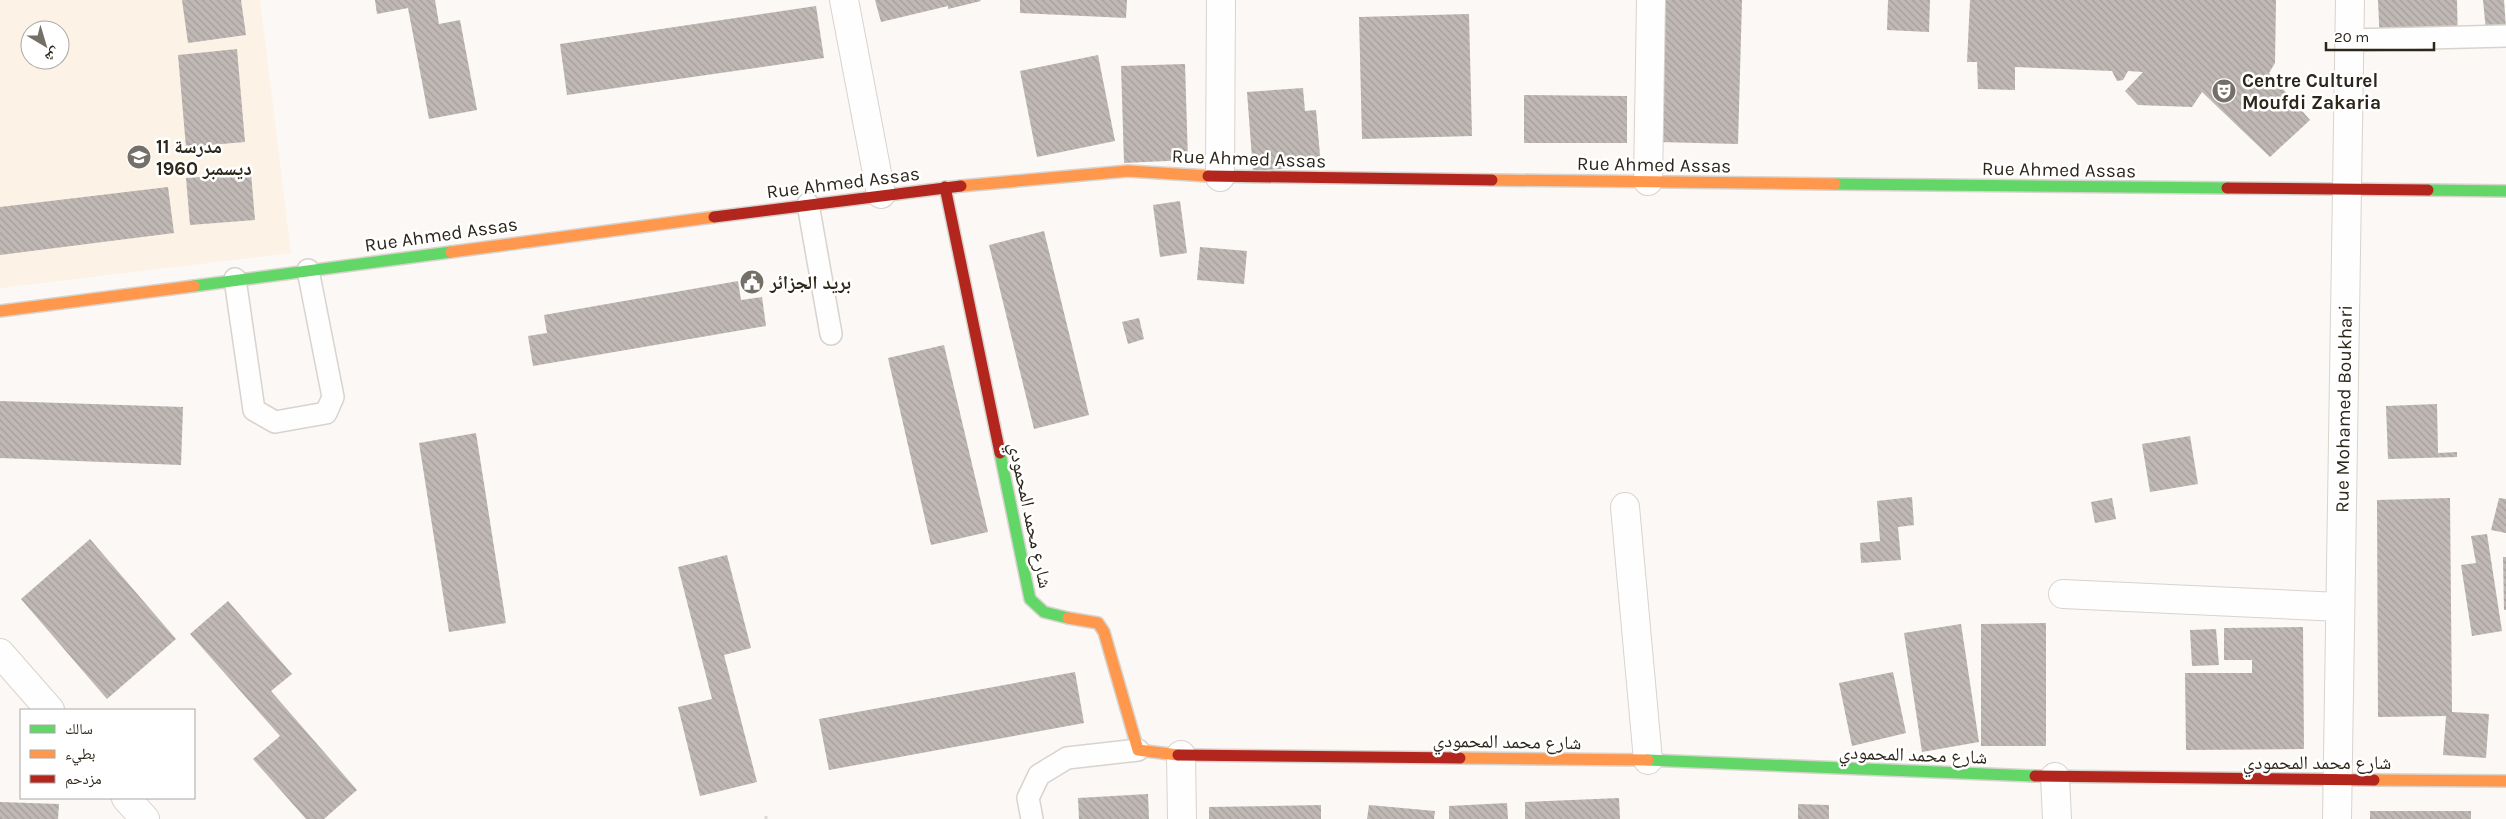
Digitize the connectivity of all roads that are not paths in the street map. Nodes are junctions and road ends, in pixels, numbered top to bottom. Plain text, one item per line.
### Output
1 (844, 0) edge
2 (1221, 0) edge
3 (1651, 0) edge
4 (2350, 0) edge
5 (2506, 36) edge
6 (2350, 40) junction
7 (1220, 177) junction
8 (1648, 181) junction
9 (945, 187) junction
10 (2347, 190) junction
11 (2506, 191) edge
12 (881, 194) junction
13 (808, 204) junction
14 (308, 270) junction
15 (235, 279) junction
16 (0, 311) edge
17 (831, 334) dead end
18 (1625, 507) dead end
19 (2063, 594) dead end
20 (2340, 607) junction
21 (0, 653) edge
22 (49, 709) edge
23 (1138, 750) junction
24 (1181, 755) junction
25 (1648, 760) junction
26 (2055, 777) junction
27 (2337, 779) junction
28 (2506, 781) edge
29 (127, 799) edge
30 (145, 819) edge
31 (1032, 819) edge
32 (1182, 819) edge
33 (2057, 819) edge
34 (2337, 819) edge

1 - 12 street
2 - 7 street
3 - 8 street
4 - 6 street, Rue Mohamed Boukhari
5 - 6 lane
6 - 10 street, Rue Mohamed Boukhari
7 - 8 street, Rue Ahmed Assas
7 - 9 street, Rue Ahmed Assas
8 - 10 street, Rue Ahmed Assas
9 - 12 street, Rue Ahmed Assas
9 - 23 street, شارع محمد المحمودي
10 - 11 street, Rue Ahmed Assas
10 - 20 street, Rue Mohamed Boukhari
12 - 13 street, Rue Ahmed Assas
13 - 14 street, Rue Ahmed Assas
13 - 17 lane
14 - 15 street, Rue Ahmed Assas
14 - 15 lane
15 - 16 street, Rue Ahmed Assas
18 - 25 street
19 - 20 street
20 - 27 street, Rue Mohamed Boukhari
21 - 22 street
23 - 24 street, شارع محمد المحمودي
23 - 31 lane
24 - 25 street, شارع محمد المحمودي
24 - 32 street
25 - 26 street, شارع محمد المحمودي
26 - 27 street, شارع محمد المحمودي
26 - 33 street
27 - 28 street, شارع محمد المحمودي
27 - 34 street, Rue Mohamed Boukhari
29 - 30 street

